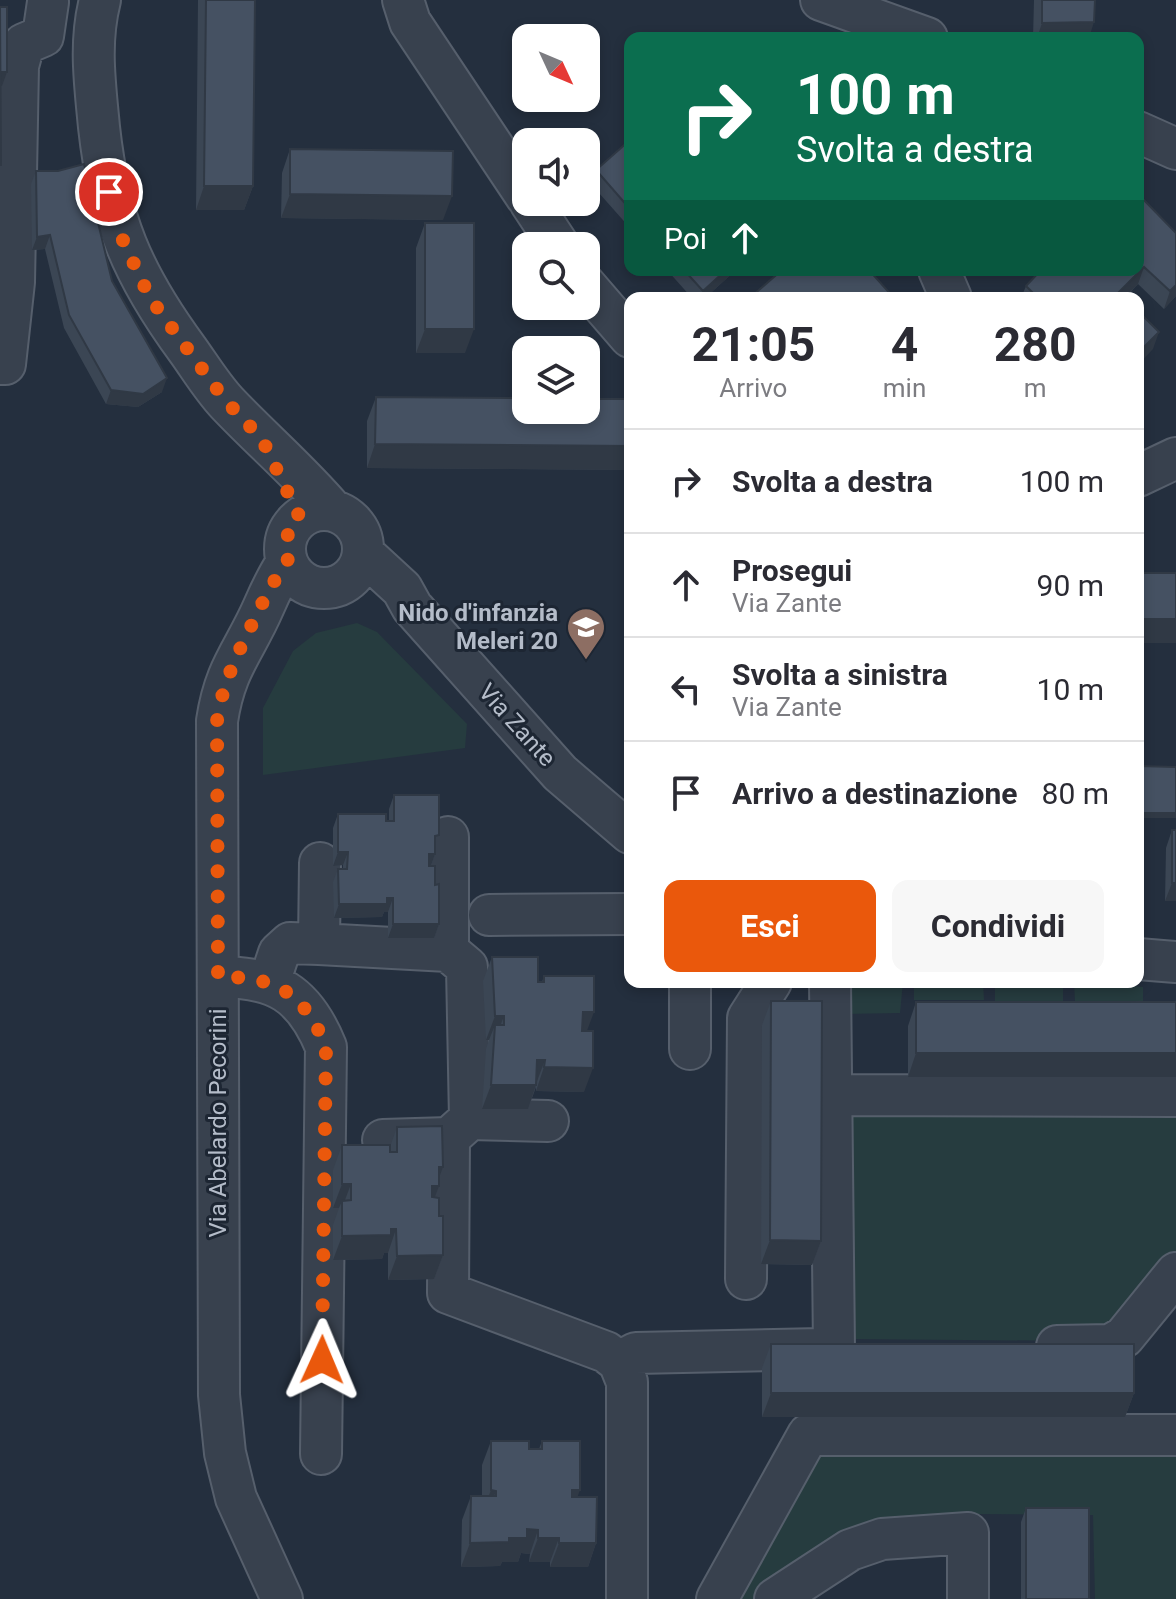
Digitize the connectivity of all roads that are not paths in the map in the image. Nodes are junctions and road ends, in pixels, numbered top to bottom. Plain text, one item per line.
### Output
1 (403, 0) edge
2 (821, 0) edge
3 (35, 1) edge
4 (99, 2) edge
5 (907, 32) edge
6 (1144, 135) edge
7 (1176, 149) edge
8 (512, 175) edge
9 (600, 302) edge
10 (624, 330) edge
11 (0, 364) edge
12 (1176, 458) edge
13 (1144, 473) edge
14 (317, 515) junction
15 (287, 562) junction
16 (345, 574) junction
17 (244, 641) junction
18 (624, 828) edge
19 (448, 837) dead end
20 (320, 863) dead end
21 (624, 914) edge
22 (489, 915) dead end
23 (319, 944) junction
24 (448, 951) junction
25 (1144, 959) edge
26 (1176, 962) edge
27 (218, 977) junction
28 (269, 983) junction
29 (690, 988) edge
30 (767, 988) edge
31 (830, 988) edge
32 (690, 1049) dead end
33 (831, 1095) junction
34 (1176, 1096) edge
35 (548, 1121) dead end
36 (459, 1128) junction
37 (383, 1140) dead end
38 (1176, 1273) edge
39 (746, 1279) dead end
40 (1018, 1346) edge
41 (619, 1362) junction
42 (1176, 1435) edge
43 (321, 1454) dead end
44 (282, 1599) edge
45 (627, 1599) edge
46 (717, 1599) edge
47 (775, 1599) edge
48 (968, 1599) edge

1 - 8 street
2 - 5 street
3 - 4 street
3 - 11 street
4 - 14 street
6 - 7 street
9 - 10 street
12 - 13 street
14 - 15 street
14 - 16 street
15 - 16 street, Via Zante
15 - 17 street, Via Abelardo Pecorini
16 - 17 street, Via Abelardo Pecorini
16 - 18 street, Via Zante
17 - 27 street, Via Abelardo Pecorini
19 - 24 street
20 - 23 street
21 - 22 street
23 - 24 street
23 - 28 street
24 - 36 street
25 - 26 street
27 - 28 street
27 - 44 street, Via Abelardo Pecorini
28 - 43 street
29 - 32 street
30 - 39 street
31 - 33 street
33 - 34 street
33 - 41 street
35 - 36 street
36 - 37 street
36 - 41 street
38 - 40 street
41 - 45 street
42 - 46 street
47 - 48 street

